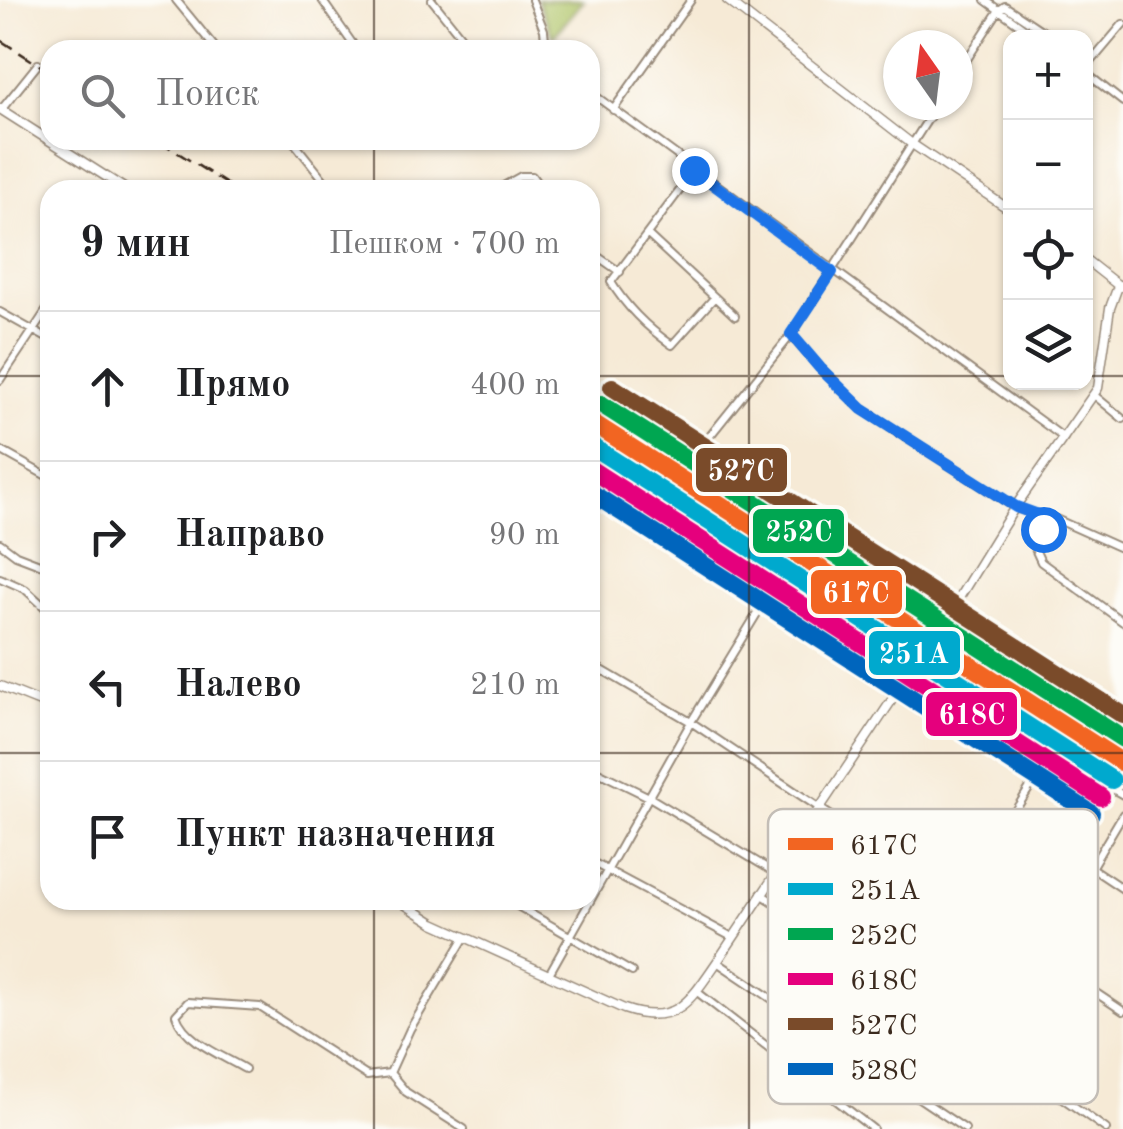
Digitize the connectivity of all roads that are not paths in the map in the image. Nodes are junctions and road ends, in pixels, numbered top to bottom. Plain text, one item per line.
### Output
1 (176, 0) edge
2 (322, 0) edge
3 (432, 0) edge
4 (532, 0) edge
5 (691, 0) edge
6 (726, 0) edge
7 (985, 0) edge
8 (999, 10) junction
9 (1123, 24) edge
10 (1027, 30) edge
11 (1043, 30) edge
12 (210, 40) edge
13 (350, 40) edge
14 (464, 40) edge
15 (544, 40) edge
16 (973, 50) edge
17 (1093, 59) edge
18 (38, 64) dead end
19 (1093, 78) edge
20 (600, 100) edge
21 (1123, 102) edge
22 (0, 110) edge
23 (613, 110) junction
24 (927, 120) edge
25 (40, 135) edge
26 (912, 144) junction
27 (64, 150) edge
28 (300, 150) edge
29 (694, 170) junction
30 (111, 180) edge
31 (324, 180) edge
32 (1003, 205) edge
33 (648, 236) junction
34 (600, 258) edge
35 (1093, 265) edge
36 (620, 272) junction
37 (832, 272) junction
38 (1121, 285) edge
39 (714, 298) junction
40 (0, 312) edge
41 (734, 316) dead end
42 (40, 321) edge
43 (34, 330) junction
44 (40, 334) edge
45 (791, 334) junction
46 (0, 380) edge
47 (1094, 395) junction
48 (600, 401) edge
49 (1123, 419) edge
50 (1064, 438) junction
51 (0, 450) edge
52 (600, 456) edge
53 (688, 462) junction
54 (40, 472) edge
55 (1016, 507) junction
56 (1038, 515) junction
57 (0, 543) edge
58 (1123, 549) edge
59 (40, 564) edge
60 (783, 571) junction
61 (0, 578) edge
62 (40, 603) edge
63 (946, 619) junction
64 (1123, 622) edge
65 (920, 656) junction
66 (600, 669) edge
67 (0, 686) edge
68 (40, 702) edge
69 (691, 722) junction
70 (1123, 747) edge
71 (1051, 754) junction
72 (600, 773) edge
73 (1123, 795) edge
74 (649, 798) junction
75 (818, 809) edge
76 (820, 809) edge
77 (1016, 809) edge
78 (1123, 814) edge
79 (1098, 856) edge
80 (600, 867) edge
81 (768, 868) edge
82 (607, 872) junction
83 (1098, 873) edge
84 (768, 881) edge
85 (600, 885) edge
86 (1123, 889) edge
87 (760, 893) junction
88 (768, 898) edge
89 (414, 910) edge
90 (524, 910) edge
91 (586, 910) edge
92 (466, 936) junction
93 (571, 937) junction
94 (732, 937) junction
95 (717, 962) junction
96 (632, 972) dead end
97 (550, 974) junction
98 (696, 992) junction
99 (1098, 994) edge
100 (768, 996) edge
101 (1123, 1011) edge
102 (768, 1047) edge
103 (245, 1069) dead end
104 (390, 1073) junction
105 (842, 1104) edge
106 (927, 1104) edge
107 (1071, 1104) edge
108 (464, 1129) edge
109 (874, 1129) edge
110 (964, 1129) edge
111 (1106, 1129) edge

1 - 12 street
2 - 13 street
3 - 14 street
4 - 15 street
5 - 23 street
6 - 26 street
7 - 8 street
8 - 10 street
8 - 11 street
8 - 16 street
9 - 17 street
18 - 22 street
19 - 21 street
20 - 23 street
22 - 25 street
23 - 29 street
24 - 26 street
26 - 32 street
26 - 37 street
27 - 30 street
28 - 31 street
29 - 33 street
29 - 37 street
33 - 36 street
33 - 39 street
34 - 36 street
35 - 38 street
36 - 39 street
37 - 45 street
37 - 50 street
38 - 47 street
39 - 41 street
40 - 43 street
42 - 43 street
43 - 44 street
43 - 46 street
45 - 53 street
45 - 55 street
47 - 49 street
47 - 50 street
48 - 53 street
50 - 55 street
51 - 54 street
52 - 60 street
53 - 63 street
55 - 56 street
55 - 63 street
56 - 58 street
56 - 64 street
57 - 59 street
60 - 65 street
60 - 69 street
61 - 62 street
63 - 65 street
63 - 70 street
65 - 71 street
65 - 76 street
66 - 69 street
67 - 68 street
69 - 74 street
69 - 75 street
71 - 73 street
71 - 77 street
72 - 74 street
74 - 81 street
74 - 82 street
78 - 79 street
80 - 82 street
82 - 85 street
82 - 94 street
83 - 86 street
84 - 87 street
87 - 88 street
87 - 94 street
89 - 92 street
90 - 93 street
91 - 93 street
92 - 97 street
92 - 104 street
93 - 96 street
93 - 97 street
94 - 95 street
95 - 98 street
95 - 100 street
97 - 98 street
98 - 102 street
99 - 101 street
103 - 104 street
104 - 108 street
105 - 109 street
106 - 110 street
107 - 111 street

